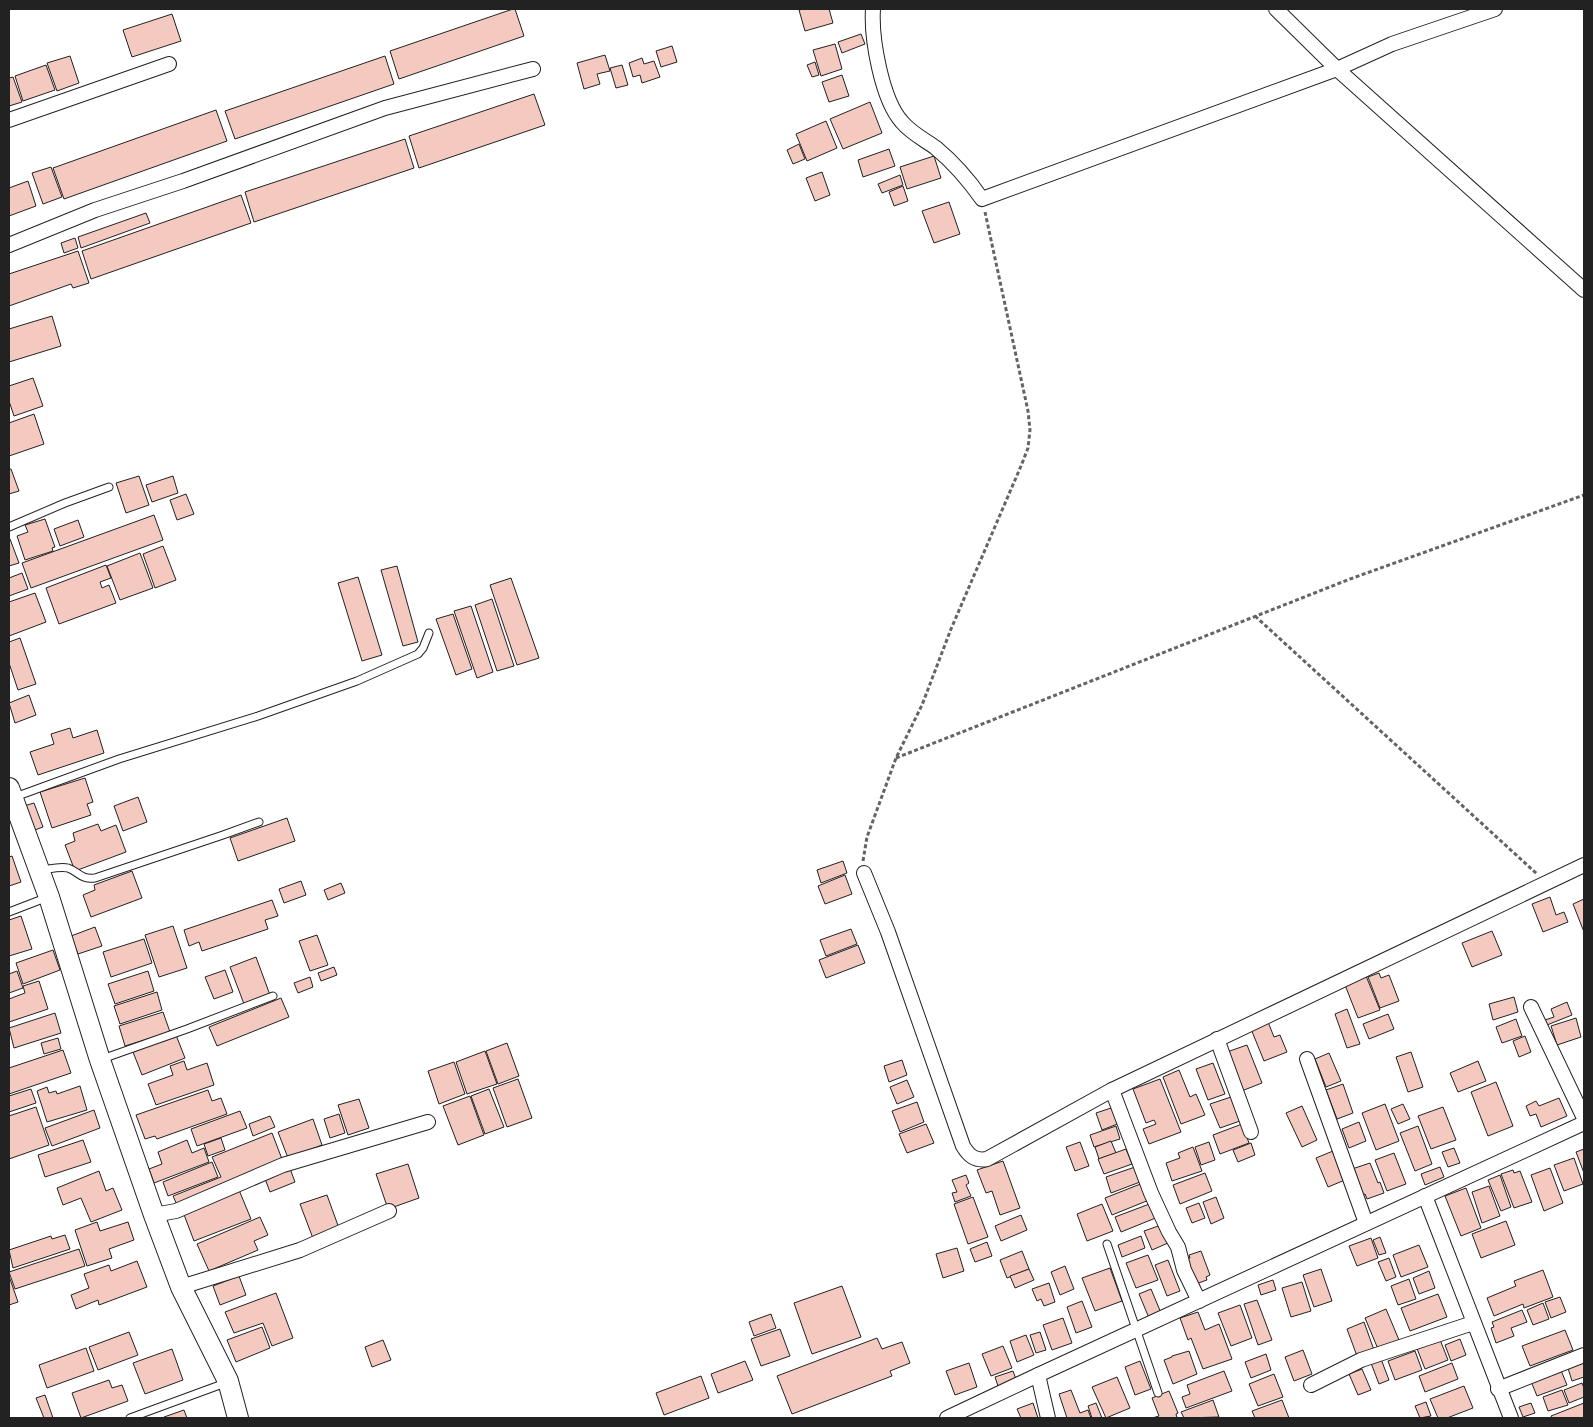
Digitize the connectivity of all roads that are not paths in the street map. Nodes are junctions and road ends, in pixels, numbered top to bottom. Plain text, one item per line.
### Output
1 (873, 9) edge
2 (1276, 9) edge
3 (1495, 9) edge
4 (169, 64) dead end
5 (533, 69) dead end
6 (1337, 69) junction
7 (9, 120) edge
8 (9, 245) edge
9 (1584, 290) edge
10 (110, 487) dead end
11 (9, 527) edge
12 (429, 633) dead end
13 (11, 799) edge
14 (259, 822) dead end
15 (1584, 864) edge
16 (39, 871) junction
17 (864, 874) road end
18 (49, 897) junction
19 (9, 912) edge
20 (273, 996) dead end
21 (1531, 1007) dead end
22 (1217, 1039) junction
23 (1307, 1059) dead end
24 (100, 1060) junction
25 (1112, 1090) junction
26 (1584, 1118) edge
27 (428, 1122) dead end
28 (1584, 1123) edge
29 (1251, 1132) dead end
30 (1425, 1196) junction
31 (389, 1211) dead end
32 (154, 1215) junction
33 (1366, 1223) junction
34 (1107, 1244) dead end
35 (181, 1287) junction
36 (1199, 1301) junction
37 (1473, 1323) junction
38 (1137, 1330) junction
39 (1584, 1355) edge
40 (1038, 1375) junction
41 (228, 1382) junction
42 (1311, 1386) dead end
43 (1498, 1388) junction
44 (1158, 1393) dead end
45 (130, 1418) edge
46 (238, 1418) edge
47 (947, 1418) edge
48 (1048, 1418) edge
49 (1510, 1418) edge

1 - 6 street
2 - 6 street
3 - 6 street
4 - 7 street
5 - 8 street
6 - 9 street
10 - 11 lane
12 - 13 lane
13 - 16 street
14 - 16 lane
15 - 22 street
16 - 18 street
17 - 25 street
18 - 19 lane
18 - 24 street
20 - 24 lane
21 - 26 street
22 - 25 street
22 - 29 street
23 - 33 street
24 - 32 street
25 - 36 street
27 - 32 street
28 - 30 street
30 - 33 street
30 - 37 street
31 - 35 street
32 - 35 street
33 - 36 street
34 - 38 lane
35 - 41 street
36 - 38 street
37 - 42 street
37 - 43 street
38 - 40 street
38 - 44 lane
39 - 43 street
40 - 47 street
40 - 48 street
41 - 45 lane
41 - 46 street
43 - 49 street

